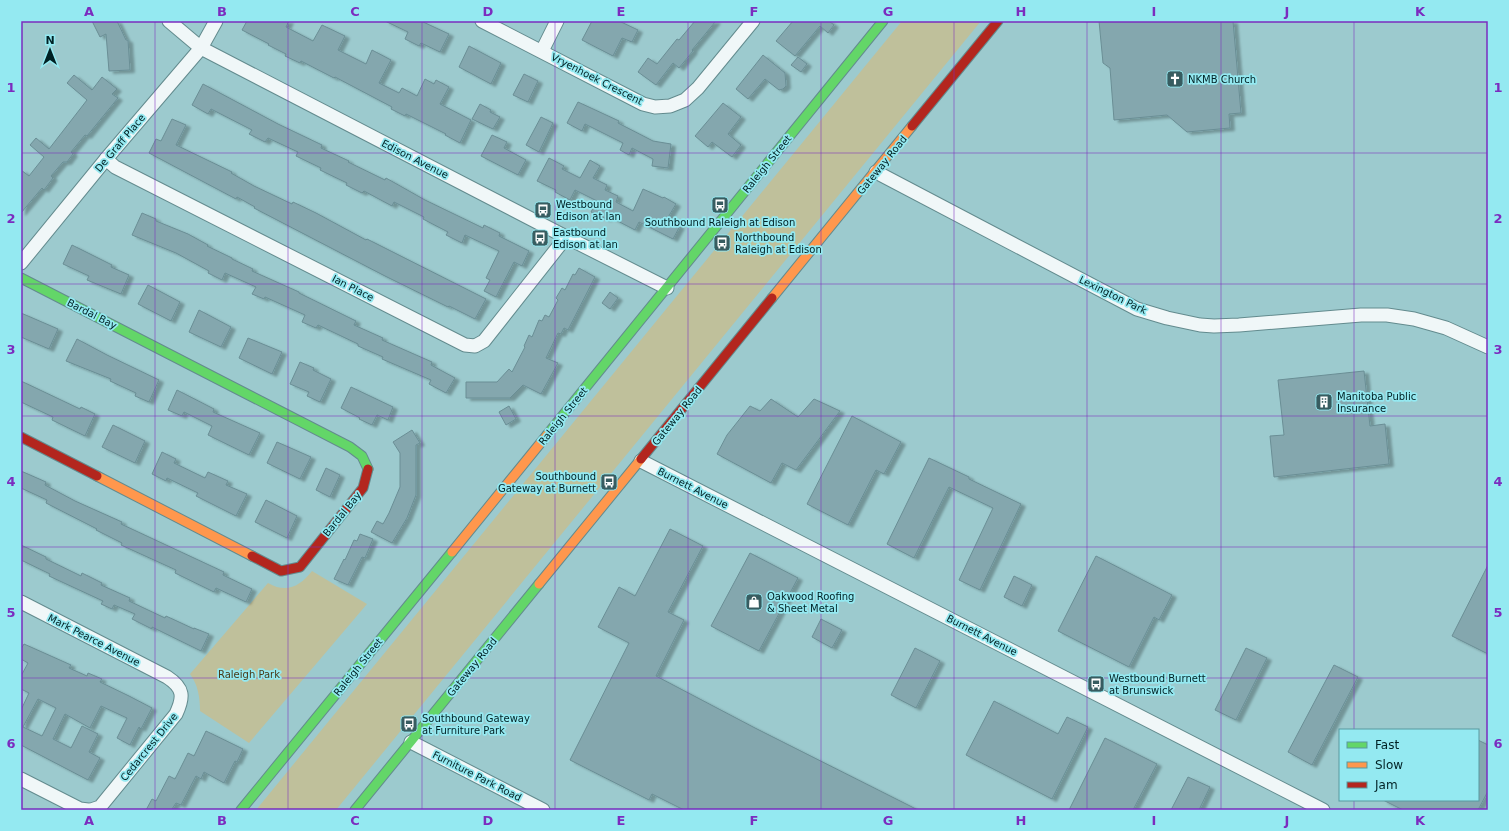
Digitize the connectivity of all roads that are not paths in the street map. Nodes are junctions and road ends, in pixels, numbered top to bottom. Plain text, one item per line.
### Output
1 (169, 21) edge
2 (216, 21) edge
3 (482, 21) edge
4 (557, 21) edge
5 (753, 21) edge
6 (883, 21) edge
7 (998, 21) edge
8 (201, 48) junction
9 (542, 51) junction
10 (106, 159) junction
11 (876, 172) junction
12 (566, 238) junction
13 (21, 263) edge
14 (21, 278) edge
15 (667, 288) junction
16 (1488, 347) edge
17 (21, 437) edge
18 (640, 461) junction
19 (21, 602) edge
20 (167, 677) joint
21 (411, 742) junction
22 (21, 779) edge
23 (90, 810) edge
24 (241, 810) edge
25 (355, 810) edge
26 (543, 810) edge
27 (1323, 810) edge

1 - 8 street, Edison Avenue
2 - 8 street, De Graff Place
3 - 9 street, Vryenhoek Crescent
4 - 9 street
5 - 9 street, Vryenhoek Crescent
6 - 15 street, Raleigh Street
7 - 11 street, Gateway Road
8 - 10 street, De Graff Place
8 - 12 street, Edison Avenue
10 - 12 street, Ian Place
10 - 13 street, De Graff Place
11 - 16 street, Lexington Park
11 - 18 street, Gateway Road
12 - 15 street, Edison Avenue
14 - 17 street, Bardal Bay
15 - 24 street, Raleigh Street
18 - 21 street, Gateway Road
18 - 27 street, Burnett Avenue
19 - 20 street, Mark Pearce Avenue
20 - 23 street, Cedarcrest Drive
21 - 25 street, Gateway Road
21 - 26 street, Furniture Park Road
22 - 23 street, Cedarcrest Drive

